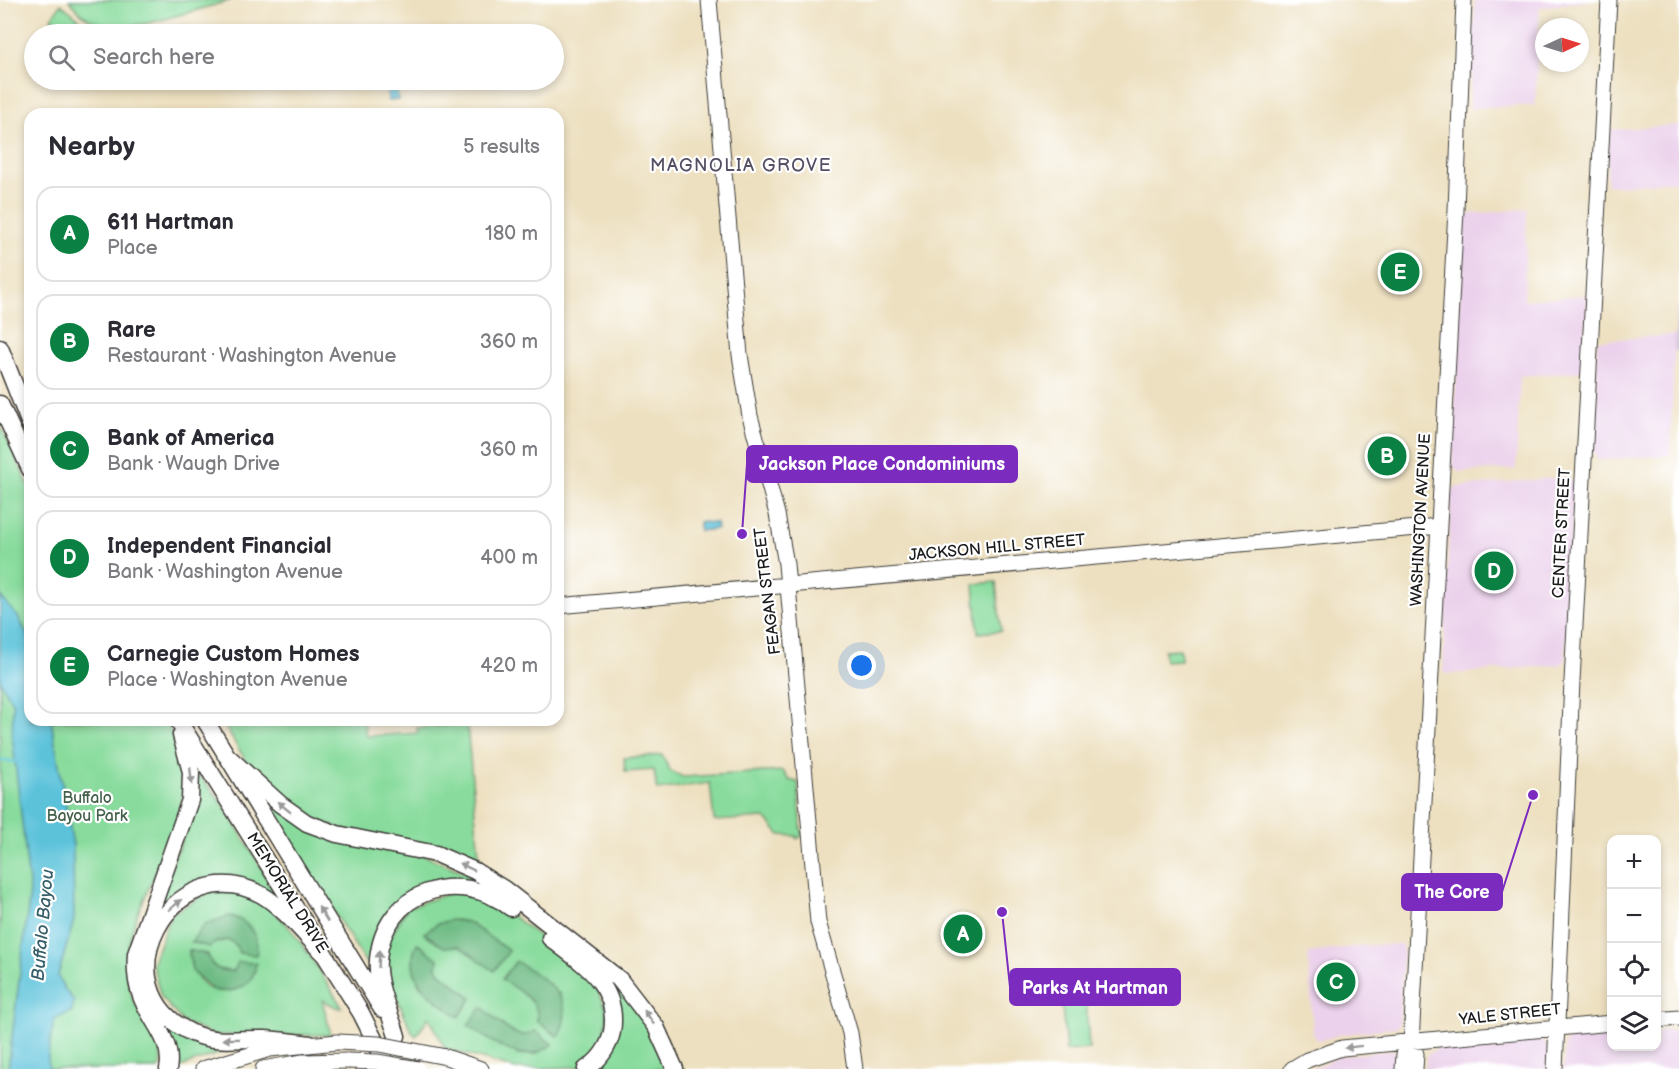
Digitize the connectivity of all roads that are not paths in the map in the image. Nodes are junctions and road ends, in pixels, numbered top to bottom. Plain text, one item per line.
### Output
1 (709, 0) edge
2 (1464, 0) edge
3 (1609, 0) edge
4 (0, 348) edge
5 (0, 404) edge
6 (24, 409) edge
7 (24, 456) edge
8 (1439, 526) junction
9 (788, 586) junction
10 (564, 605) edge
11 (179, 726) edge
12 (181, 726) edge
13 (209, 726) edge
14 (225, 754) junction
15 (325, 955) junction
16 (1679, 1018) edge
17 (1661, 1020) edge
18 (1607, 1023) edge
19 (1557, 1028) junction
20 (397, 1036) junction
21 (1411, 1043) junction
22 (310, 1044) junction
23 (317, 1065) edge
24 (168, 1069) edge
25 (203, 1069) edge
26 (263, 1069) edge
27 (389, 1069) edge
28 (413, 1069) edge
29 (418, 1069) edge
30 (481, 1069) edge
31 (586, 1069) edge
32 (675, 1069) edge
33 (855, 1069) edge
34 (1292, 1069) edge
35 (1403, 1069) edge
36 (1415, 1069) edge
37 (1555, 1069) edge

1 - 9 street, FEAGAN STREET
2 - 8 street, WASHINGTON AVENUE
3 - 19 street, CENTER STREET
4 - 6 main road
5 - 7 main road
8 - 9 street, JACKSON HILL STREET
8 - 21 street, WASHINGTON AVENUE
9 - 10 street, JACKSON HILL STREET
9 - 33 street, FEAGAN STREET
11 -> 24 main road
12 - 15 main road, MEMORIAL DRIVE
13 - 14 main road, MEMORIAL DRIVE
20 -> 14 main road, MEMORIAL DRIVE
32 -> 14 main road
22 -> 15 main road
15 - 27 main road, MEMORIAL DRIVE
16 - 17 street
18 - 19 street, YALE STREET
19 - 21 street, YALE STREET
19 - 37 street, CENTER STREET
20 - 28 main road, MEMORIAL DRIVE
20 -> 31 main road
21 -> 34 street, YALE STREET
21 - 35 street, WASHINGTON AVENUE
21 - 36 street, WASHINGTON AVENUE
22 - 25 street
22 - 30 street, bridge
23 - 26 street
23 - 29 street, bridge

